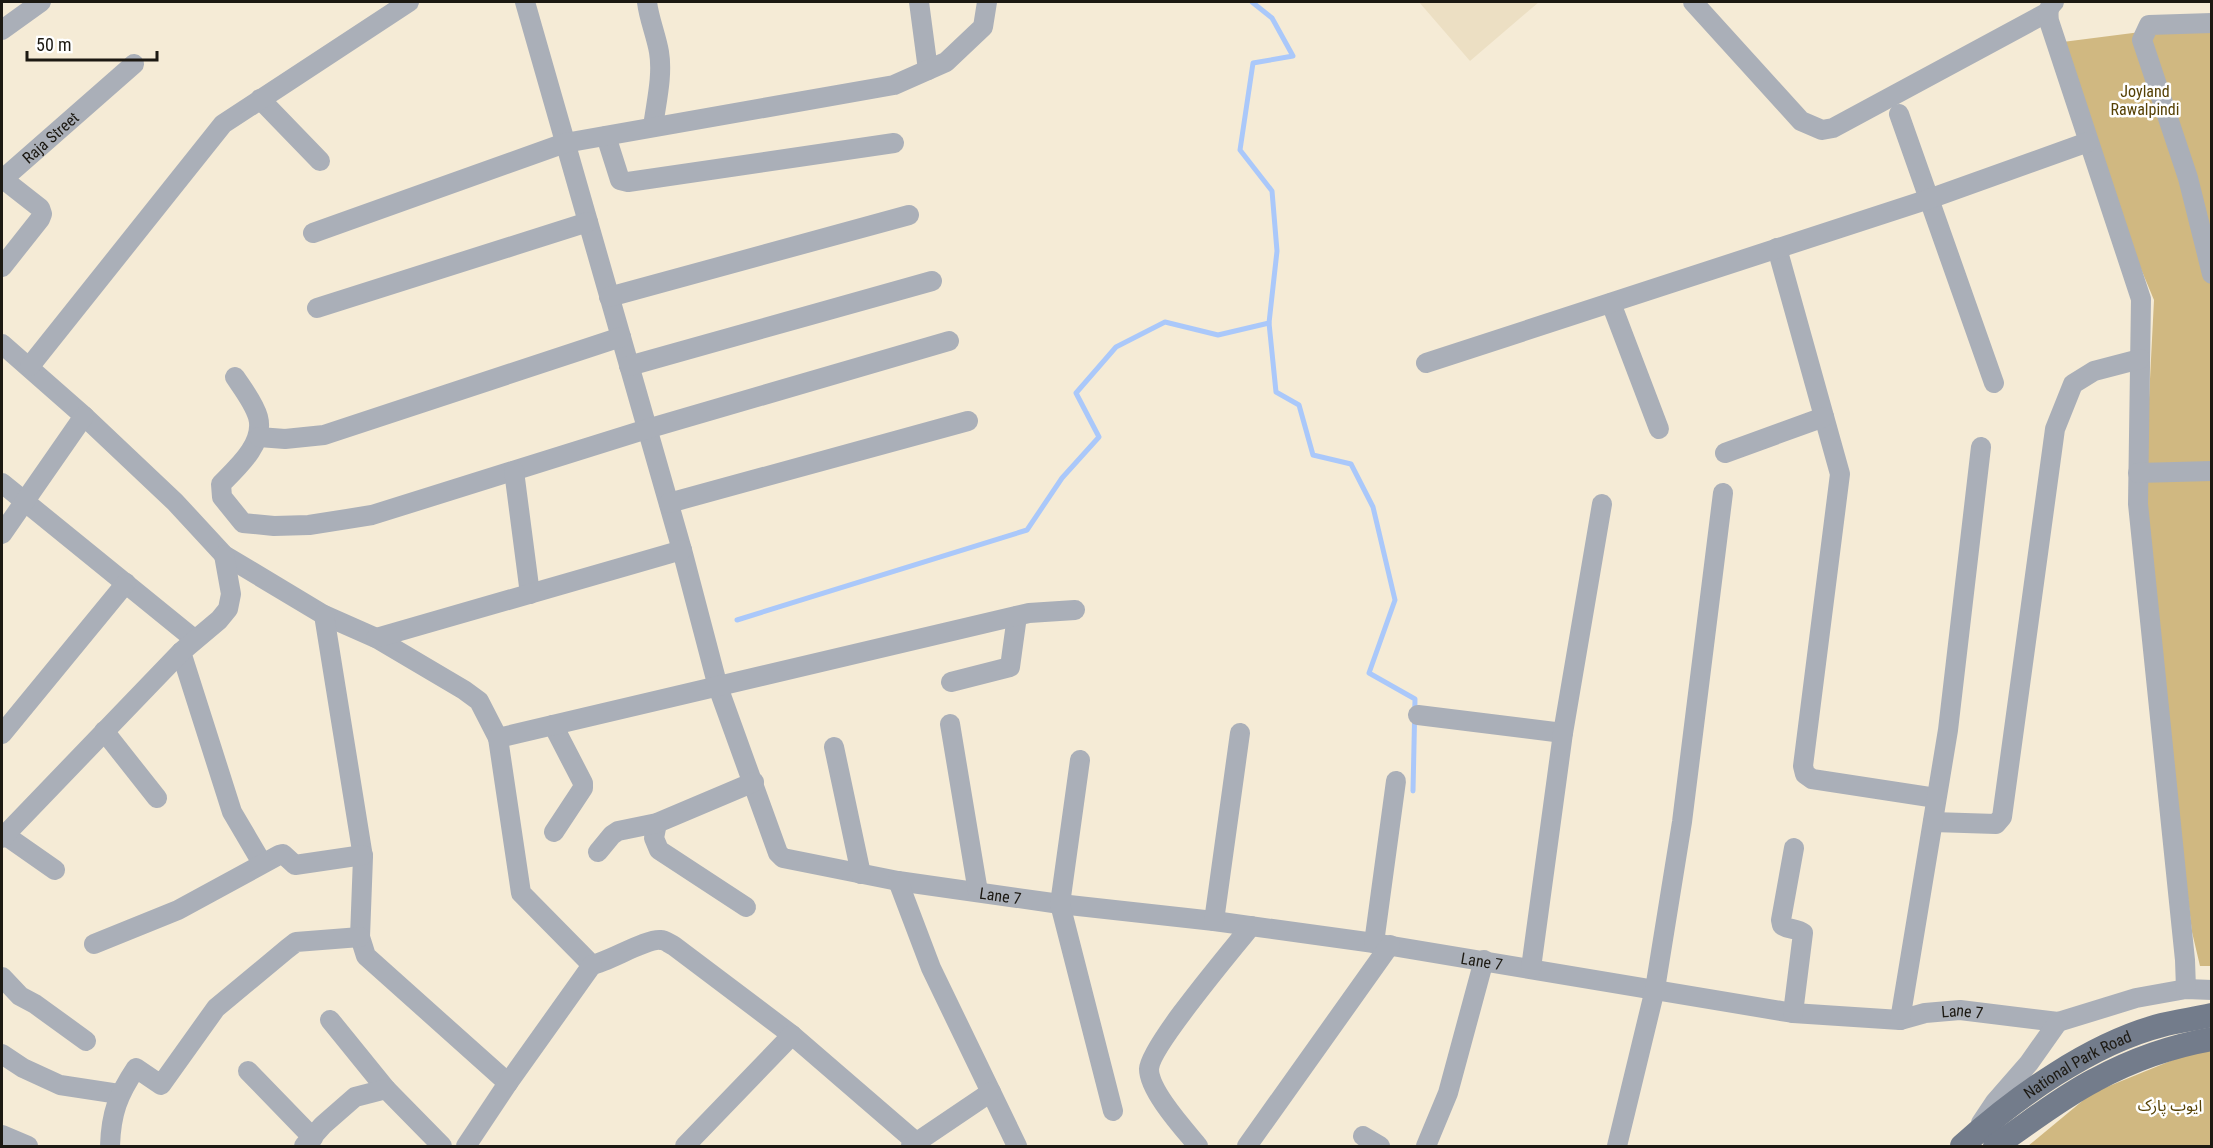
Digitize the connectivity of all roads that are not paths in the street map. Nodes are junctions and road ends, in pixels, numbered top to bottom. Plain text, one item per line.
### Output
1 (41, 2) edge
2 (409, 2) edge
3 (525, 2) edge
4 (647, 2) edge
5 (919, 2) edge
6 (987, 2) edge
7 (1693, 2) edge
8 (2051, 7) edge
9 (2211, 23) edge
10 (2, 30) edge
11 (134, 64) dead end
12 (928, 70) junction
13 (260, 99) junction
14 (1899, 114) dead end
15 (653, 127) junction
16 (606, 136) junction
17 (2088, 142) junction
18 (565, 143) junction
19 (894, 143) dead end
20 (320, 161) dead end
21 (2, 180) edge
22 (1929, 199) junction
23 (909, 215) dead end
24 (588, 222) junction
25 (313, 233) dead end
26 (1778, 248) junction
27 (2, 267) edge
28 (2211, 274) edge
29 (932, 281) dead end
30 (609, 297) junction
31 (1611, 303) junction
32 (317, 308) dead end
33 (621, 337) junction
34 (949, 341) dead end
35 (2, 344) edge
36 (2140, 359) junction
37 (1426, 363) dead end
38 (30, 366) junction
39 (629, 366) junction
40 (235, 377) dead end
41 (1995, 383) dead end
42 (84, 416) junction
43 (1824, 417) junction
44 (968, 421) dead end
45 (647, 429) junction
46 (1659, 429) dead end
47 (259, 437) junction
48 (1981, 447) dead end
49 (1725, 453) dead end
50 (514, 471) junction
51 (2211, 471) edge
52 (2138, 472) junction
53 (2, 483) edge
54 (1724, 493) dead end
55 (25, 500) junction
56 (669, 503) junction
57 (1602, 504) dead end
58 (2, 534) edge
59 (682, 550) junction
60 (224, 555) junction
61 (126, 583) junction
62 (530, 594) junction
63 (1075, 610) dead end
64 (324, 615) junction
65 (1017, 616) junction
66 (376, 638) junction
67 (188, 645) junction
68 (951, 682) dead end
69 (718, 687) junction
70 (1418, 715) dead end
71 (950, 724) dead end
72 (553, 725) junction
73 (104, 732) junction
74 (1240, 733) dead end
75 (1563, 733) junction
76 (2, 734) edge
77 (498, 738) junction
78 (834, 747) dead end
79 (1080, 760) dead end
80 (1396, 781) dead end
81 (754, 782) junction
82 (157, 798) dead end
83 (1936, 798) junction
84 (1933, 822) junction
85 (657, 823) junction
86 (554, 832) dead end
87 (2, 835) edge
88 (1794, 848) dead end
89 (598, 852) dead end
90 (363, 855) junction
91 (262, 863) junction
92 (55, 870) dead end
93 (861, 874) junction
94 (898, 881) junction
95 (978, 892) junction
96 (1060, 904) junction
97 (746, 907) dead end
98 (1214, 921) junction
99 (1251, 926) junction
100 (360, 937) junction
101 (94, 944) dead end
102 (1382, 944) junction
103 (1485, 960) junction
104 (592, 965) junction
105 (1531, 968) junction
106 (2, 978) edge
107 (1655, 989) junction
108 (2186, 989) junction
109 (2211, 990) edge
110 (1793, 1013) junction
111 (2211, 1015) edge
112 (330, 1020) dead end
113 (1900, 1020) junction
114 (2058, 1022) junction
115 (792, 1035) junction
116 (2211, 1039) edge
117 (86, 1041) dead end
118 (2, 1054) edge
119 (248, 1071) dead end
120 (508, 1083) junction
121 (386, 1089) junction
122 (991, 1092) junction
123 (119, 1094) junction
124 (1113, 1111) dead end
125 (2, 1136) edge
126 (1363, 1136) dead end
127 (309, 1142) edge
128 (1967, 1142) edge
129 (914, 1144) edge
130 (28, 1146) edge
131 (110, 1146) edge
132 (442, 1146) edge
133 (466, 1146) edge
134 (685, 1146) edge
135 (1017, 1146) edge
136 (1198, 1146) edge
137 (1247, 1146) edge
138 (1380, 1146) edge
139 (1426, 1146) edge
140 (1617, 1146) edge
141 (1995, 1146) edge

1 - 10 street
2 - 13 street
3 - 18 street
4 - 15 street
5 - 12 street
6 - 12 street
7 - 8 street
8 - 17 street
9 - 28 street
11 - 21 street, Raja Street
12 - 15 street
13 - 20 street
13 - 38 street
14 - 22 street
15 - 16 street
16 - 18 street
16 - 19 street
17 - 22 street
17 - 36 street
18 - 24 street
18 - 25 street
21 - 27 street, Raja Street
22 - 26 street
22 - 41 street
23 - 30 street
24 - 30 street
24 - 32 street
26 - 31 street
26 - 43 street
29 - 39 street
30 - 33 street
31 - 37 street
31 - 46 street
33 - 39 street
33 - 47 street
34 - 45 street
35 - 38 street
36 - 52 street
36 - 84 street
38 - 42 street
39 - 45 street
40 - 47 street
42 - 55 street
42 - 60 street
43 - 49 street
43 - 83 street
44 - 56 street
45 - 50 street
45 - 56 street
47 - 50 street
48 - 83 street
50 - 62 street
51 - 52 street
52 - 108 street
53 - 55 street
54 - 107 street
55 - 58 street
55 - 61 street
56 - 59 street
57 - 75 street
59 - 62 street
59 - 69 street
60 - 64 street
60 - 67 street
61 - 67 street
61 - 76 street
62 - 66 street
63 - 65 street
64 - 66 street
64 - 90 street
65 - 68 street
65 - 69 street
66 - 77 street
67 - 73 street
67 - 91 street
69 - 72 street
69 - 81 street
70 - 75 street
71 - 95 street
72 - 77 street
72 - 86 street
73 - 82 street
73 - 87 street
74 - 98 street
75 - 105 street
77 - 104 street
78 - 93 street
79 - 96 street
80 - 102 street
81 - 85 street
81 - 93 street, Lane 7
83 - 84 street
84 - 113 street
85 - 89 street
85 - 97 street
87 - 92 street
88 - 110 street
90 - 91 street
90 - 100 street
91 - 101 street
93 - 94 street, Lane 7
94 - 95 street, Lane 7
94 - 122 street
95 - 96 street, Lane 7
96 - 98 street, Lane 7
96 - 124 street
98 - 99 street, Lane 7
99 - 102 street, Lane 7
99 - 136 street
100 - 120 street
100 - 123 street
102 - 103 street, Lane 7
102 - 137 street
103 - 105 street, Lane 7
103 - 139 street
104 - 115 street
104 - 120 street
105 - 107 street, Lane 7
106 - 117 street
107 - 110 street, Lane 7
107 - 140 street
108 - 109 street, Lane 7
108 - 114 street, Lane 7
110 - 113 street, Lane 7
111 - 128 main road, National Park Road
112 - 121 street
113 - 114 street, Lane 7
114 - 128 street
115 - 129 street
115 - 134 street
116 - 141 main road, National Park Road
118 - 123 street
119 - 127 street
120 - 133 street
121 - 127 street
121 - 132 street
122 - 129 street
122 - 135 street
123 - 131 street
125 - 130 street
126 - 138 street

